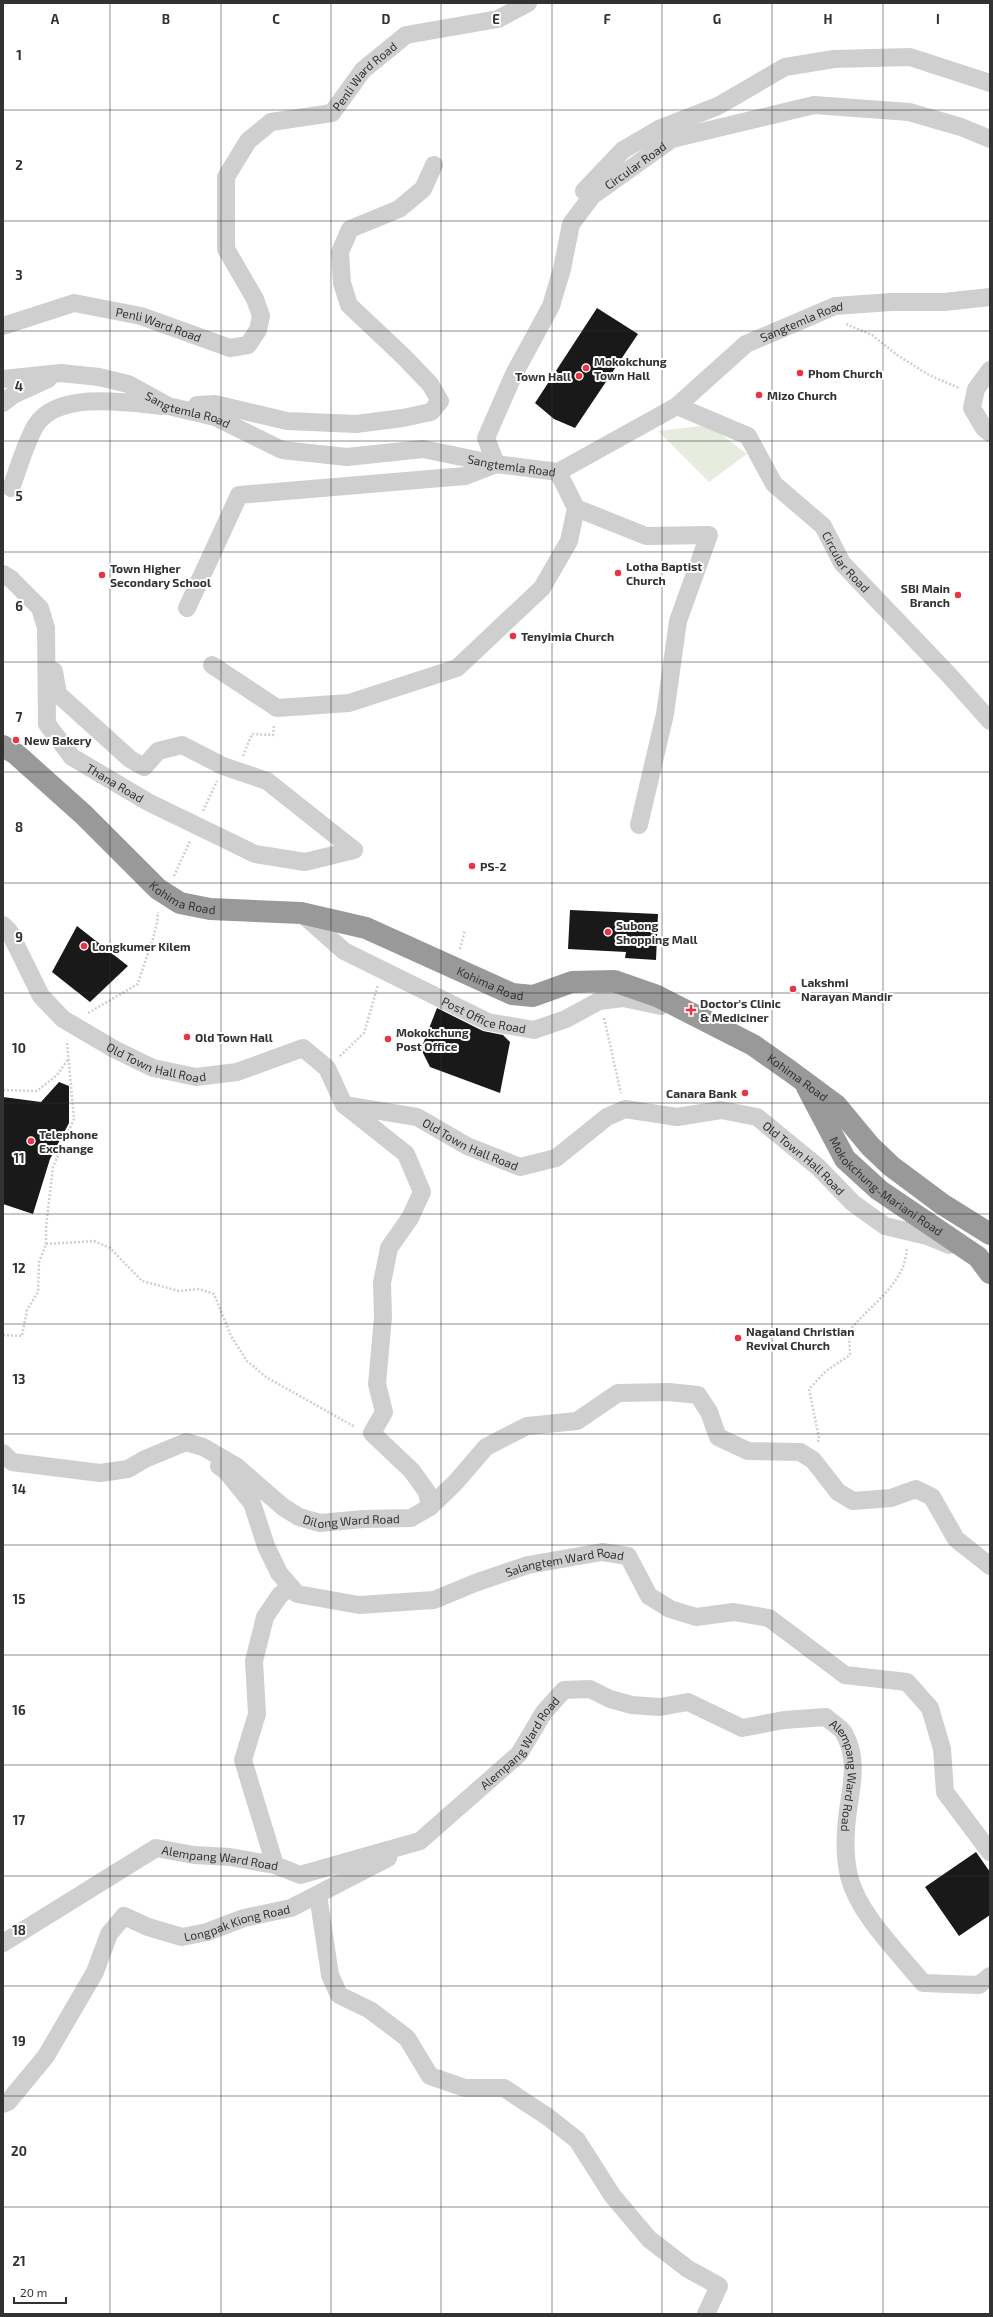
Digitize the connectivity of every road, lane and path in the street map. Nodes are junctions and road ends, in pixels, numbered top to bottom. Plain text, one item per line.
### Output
1 (528, 3) edge
2 (990, 83) edge
3 (990, 139) edge
4 (434, 165) dead end
5 (571, 224) junction
6 (990, 297) edge
7 (818, 313) junction
8 (3, 326) edge
9 (61, 373) junction
10 (989, 373) edge
11 (3, 378) edge
12 (976, 389) junction
13 (3, 403) edge
14 (168, 406) junction
15 (677, 406) junction
16 (990, 433) edge
17 (496, 464) junction
18 (558, 472) junction
19 (11, 488) dead end
20 (576, 508) junction
21 (3, 574) edge
22 (187, 608) dead end
23 (46, 628) junction
24 (212, 665) dead end
25 (277, 708) junction
26 (990, 721) edge
27 (3, 746) edge
28 (230, 768) junction
29 (197, 825) junction
30 (639, 825) dead end
31 (158, 889) junction
32 (301, 913) junction
33 (3, 926) edge
34 (381, 971) junction
35 (599, 1001) junction
36 (685, 1011) junction
37 (63, 1019) junction
38 (70, 1058) junction
39 (327, 1068) junction
40 (803, 1081) junction
41 (3, 1090) edge
42 (344, 1105) junction
43 (625, 1109) junction
44 (911, 1234) junction
45 (990, 1234) edge
46 (46, 1244) junction
47 (984, 1265) edge
48 (3, 1335) edge
49 (372, 1433) junction
50 (186, 1442) junction
51 (3, 1452) edge
52 (813, 1460) junction
53 (430, 1507) junction
54 (956, 1539) junction
55 (990, 1566) edge
56 (990, 1579) edge
57 (291, 1587) junction
58 (420, 1841) junction
59 (990, 1852) edge
60 (275, 1865) junction
61 (318, 1894) junction
62 (3, 1943) edge
63 (990, 1976) edge
64 (3, 2104) edge
65 (706, 2314) edge

1 - 8 street, Penli Ward Road
2 - 5 street
3 - 5 street, Circular Road
4 - 14 street
5 - 17 street, Circular Road
6 - 7 street, Sangtemla Road
7 - 12 path
7 - 15 street, Sangtemla Road
9 - 11 street, Sangtemla Road
9 - 13 street
9 - 14 street, Sangtemla Road
10 - 12 street
12 - 16 street
14 - 17 street, Sangtemla Road
14 - 19 street
15 - 18 street, Sangtemla Road
15 - 26 street, Circular Road
17 - 18 street, Sangtemla Road
17 - 22 street
18 - 20 street
20 - 25 street
20 - 30 street
21 - 23 street, Thana Road
23 - 28 street
23 - 29 street, Thana Road
24 - 25 street
25 - 28 path
27 - 31 highway, Kohima Road
28 - 29 path
28 - 29 street, Thana Road
29 - 31 path
31 - 32 highway, Kohima Road
31 - 37 path
32 - 34 street, Post Office Road
32 - 36 highway, Kohima Road
33 - 37 street, Old Town Hall Road
34 - 35 street, Post Office Road
34 - 39 path
35 - 36 street, Post Office Road
35 - 43 path
36 - 40 highway, Kohima Road
37 - 38 path
37 - 39 street, Old Town Hall Road
38 - 41 path
38 - 46 path
39 - 42 street, Old Town Hall Road
40 - 45 highway, Kohima Road
40 - 47 highway, Mokokchung-Mariani Road
42 - 43 street, Old Town Hall Road
42 - 49 street
43 - 44 street, Old Town Hall Road
44 - 47 street, Old Town Hall Road
44 - 52 path
46 - 48 path
46 - 49 path
49 - 53 street
50 - 51 street
50 - 53 street, Dilong Ward Road
50 - 57 street, Salangtem Ward Road
52 - 53 street, Dilong Ward Road
52 - 54 street, Dilong Ward Road
54 - 55 street, Dilong Ward Road
54 - 56 street
57 - 59 street, Salangtem Ward Road
57 - 60 street
58 - 60 street, Alempang Ward Road
58 - 61 street, Longpak Kiong Road
58 - 63 street, Alempang Ward Road
60 - 62 street, Alempang Ward Road
61 - 64 street, Longpak Kiong Road
61 - 65 street

